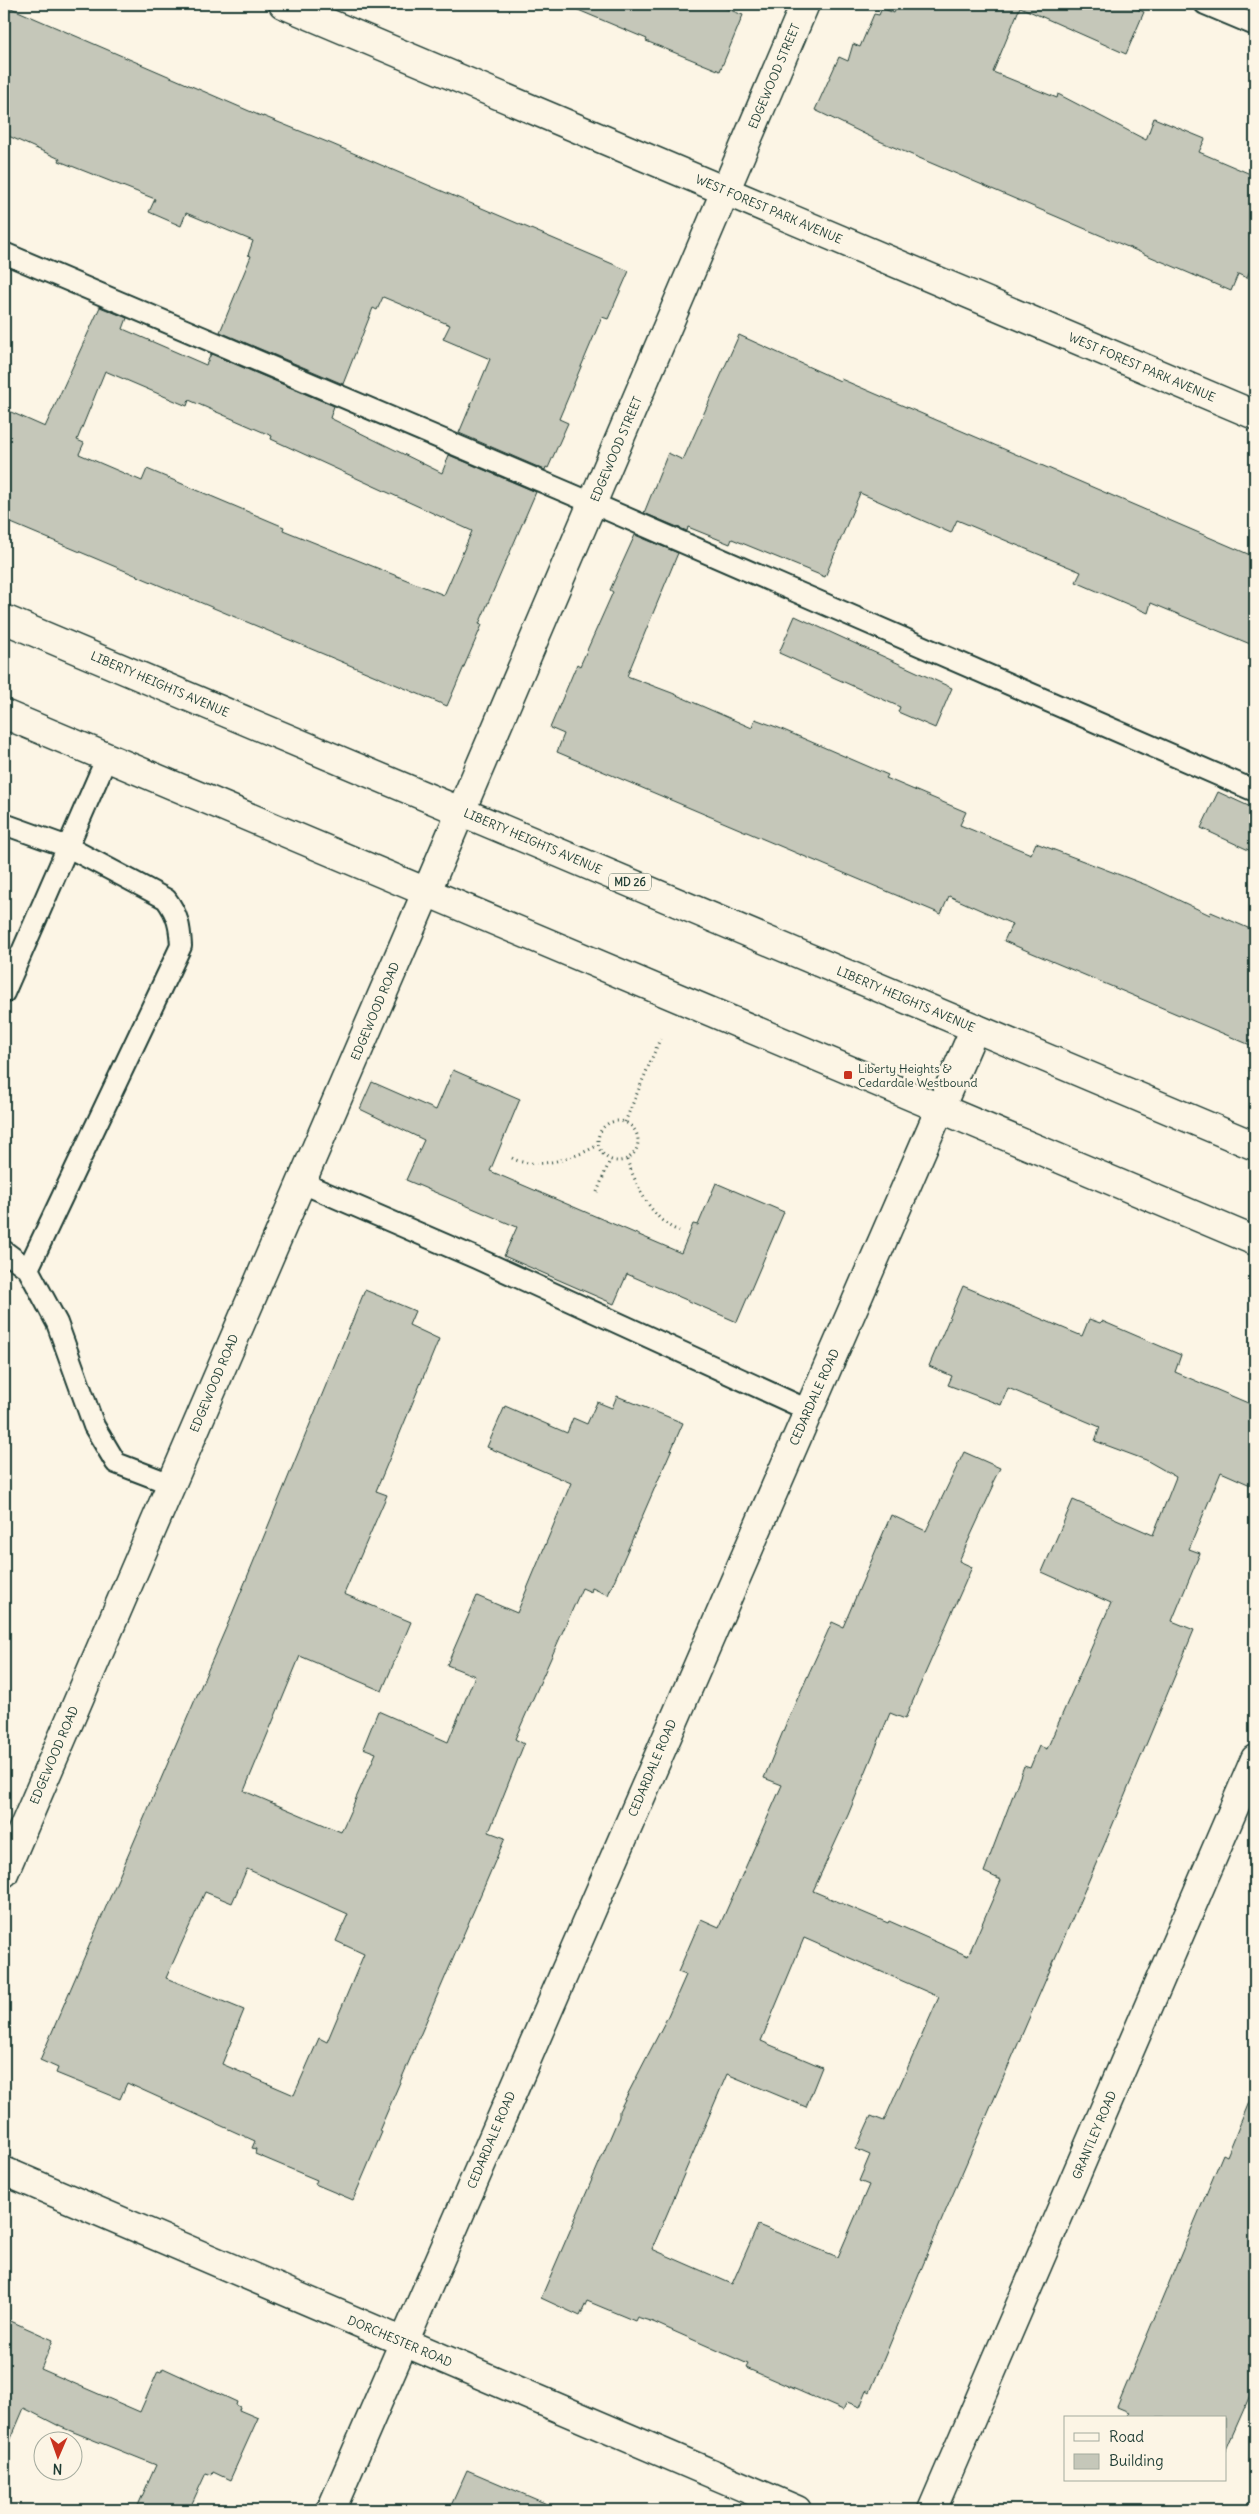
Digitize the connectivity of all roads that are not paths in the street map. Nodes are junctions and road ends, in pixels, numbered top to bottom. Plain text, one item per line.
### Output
1 (283, 4) edge
2 (805, 4) edge
3 (1205, 4) edge
4 (1255, 25) edge
5 (726, 190) junction
6 (4, 253) edge
7 (1255, 415) edge
8 (592, 503) junction
9 (4, 619) edge
10 (4, 714) edge
11 (107, 758) junction
12 (1255, 791) edge
13 (461, 811) junction
14 (4, 824) edge
15 (68, 847) junction
16 (426, 893) junction
17 (4, 992) edge
18 (975, 1028) junction
19 (939, 1108) junction
20 (1255, 1146) edge
21 (300, 1182) junction
22 (1255, 1241) edge
23 (4, 1251) edge
24 (28, 1269) junction
25 (808, 1410) junction
26 (171, 1484) junction
27 (1255, 1759) edge
28 (4, 1873) edge
29 (4, 2171) edge
30 (403, 2342) junction
31 (331, 2510) edge
32 (797, 2510) edge
33 (932, 2510) edge

1 - 5 street, WEST FOREST PARK AVENUE
2 - 5 street, EDGEWOOD STREET
3 - 4 lane
5 - 7 street, WEST FOREST PARK AVENUE
5 - 8 street, EDGEWOOD STREET
6 - 8 lane
8 - 12 lane
8 - 13 street, EDGEWOOD STREET
9 - 13 street, LIBERTY HEIGHTS AVENUE / MD 26
10 - 11 street
11 - 15 lane
11 - 16 street
13 - 16 street, EDGEWOOD STREET
13 - 18 street, LIBERTY HEIGHTS AVENUE / MD 26
14 - 15 lane
15 - 17 lane
15 - 24 lane
16 - 19 street
16 - 21 street, EDGEWOOD ROAD
18 - 19 street, CEDARDALE ROAD
18 - 20 street, LIBERTY HEIGHTS AVENUE / MD 26
19 - 22 street
19 - 25 street, CEDARDALE ROAD
21 - 25 lane
21 - 26 street, EDGEWOOD ROAD
23 - 24 lane
24 - 26 lane
25 - 30 street, CEDARDALE ROAD
26 - 28 street, EDGEWOOD ROAD
27 - 33 street, GRANTLEY ROAD
29 - 30 street, DORCHESTER ROAD
30 - 31 street, CEDARDALE ROAD
30 - 32 street, DORCHESTER ROAD

